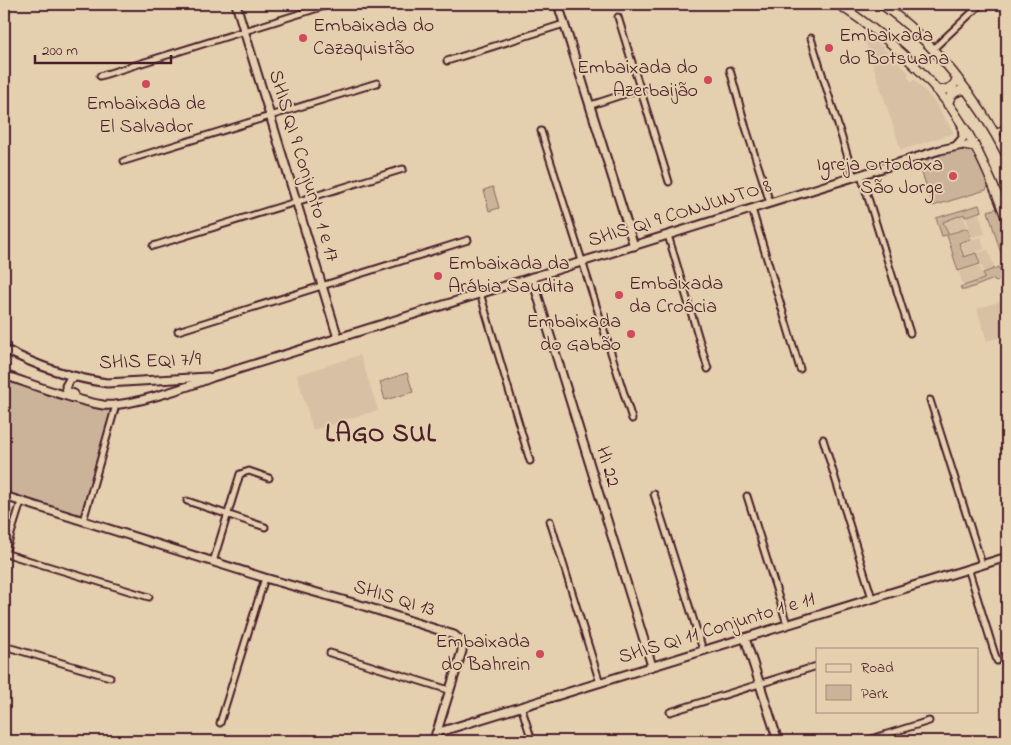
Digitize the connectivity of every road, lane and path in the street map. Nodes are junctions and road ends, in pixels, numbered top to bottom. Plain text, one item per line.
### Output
1 (236, 4) edge
2 (331, 4) edge
3 (558, 4) edge
4 (838, 4) edge
5 (881, 4) edge
6 (981, 4) edge
7 (618, 18) dead end
8 (564, 24) junction
9 (245, 32) junction
10 (811, 38) dead end
11 (932, 50) junction
12 (447, 61) dead end
13 (730, 70) dead end
14 (100, 76) dead end
15 (957, 78) junction
16 (377, 83) dead end
17 (640, 89) junction
18 (936, 90) junction
19 (966, 90) junction
20 (591, 105) junction
21 (948, 105) junction
22 (270, 117) junction
23 (962, 125) junction
24 (1007, 127) edge
25 (541, 130) dead end
26 (996, 133) junction
27 (956, 146) junction
28 (975, 147) junction
29 (1007, 156) edge
30 (124, 161) dead end
31 (403, 169) dead end
32 (858, 176) junction
33 (669, 182) dead end
34 (296, 201) junction
35 (770, 204) junction
36 (752, 209) junction
37 (1007, 221) edge
38 (668, 235) junction
39 (468, 240) dead end
40 (153, 246) dead end
41 (634, 246) junction
42 (583, 262) junction
43 (532, 277) junction
44 (322, 286) junction
45 (480, 293) junction
46 (178, 331) dead end
47 (910, 333) dead end
48 (338, 338) junction
49 (4, 348) edge
50 (708, 369) dead end
51 (800, 369) dead end
52 (4, 375) edge
53 (76, 377) junction
54 (213, 377) junction
55 (145, 382) junction
56 (146, 398) junction
57 (85, 400) junction
58 (930, 400) dead end
59 (116, 405) junction
60 (632, 419) dead end
61 (823, 439) dead end
62 (530, 462) dead end
63 (269, 478) dead end
64 (654, 494) dead end
65 (4, 496) edge
66 (747, 496) dead end
67 (187, 501) dead end
68 (21, 502) junction
69 (227, 515) junction
70 (83, 521) junction
71 (550, 521) dead end
72 (265, 527) dead end
73 (4, 555) edge
74 (1007, 557) edge
75 (213, 562) junction
76 (982, 564) junction
77 (968, 568) junction
78 (265, 578) junction
79 (149, 597) dead end
80 (872, 598) junction
81 (787, 624) junction
82 (745, 638) junction
83 (4, 646) edge
84 (703, 650) junction
85 (330, 653) dead end
86 (997, 661) dead end
87 (652, 666) junction
88 (816, 666) edge
89 (110, 677) dead end
90 (600, 683) junction
91 (760, 684) junction
92 (449, 690) junction
93 (521, 706) junction
94 (670, 712) dead end
95 (929, 721) dead end
96 (220, 723) dead end
97 (436, 733) junction
98 (4, 738) edge
99 (306, 739) dead end
100 (16, 741) edge
101 (314, 741) edge
102 (434, 741) edge
103 (532, 741) edge
104 (778, 741) edge
105 (865, 741) edge

1 - 9 street, SHIS QI 9 Conjunto 1 e 17
2 - 9 street
3 - 8 street
4 - 18 main road
5 - 11 main road
6 - 11 street
7 - 17 street
8 - 12 street
8 - 20 street
9 - 14 street
9 - 22 street, SHIS QI 9 Conjunto 1 e 17
10 - 32 street
11 - 15 main road
13 - 35 street
15 - 18 main road
15 - 19 main road
16 - 22 street
17 - 20 street
17 - 33 street
18 - 21 main road
19 - 21 main road
19 - 26 main road
20 - 41 street
21 - 23 main road
22 - 30 street
22 - 34 street, SHIS QI 9 Conjunto 1 e 17
23 - 27 street
23 - 28 main road
24 - 26 street
25 - 42 street
26 - 29 main road
27 - 28 street, SHIS QI 9 CONJUNTO 8
27 - 32 street, SHIS QI 9 CONJUNTO 8
28 - 37 main road
31 - 34 street
32 - 35 street, SHIS QI 9 CONJUNTO 8
32 - 47 street
34 - 40 street
34 - 44 street, SHIS QI 9 Conjunto 1 e 17
35 - 36 street, SHIS QI 9 CONJUNTO 8
36 - 38 street, SHIS QI 9 CONJUNTO 8
36 - 51 street
38 - 41 street, SHIS QI 9 CONJUNTO 8
38 - 50 street
39 - 44 street
41 - 42 street, SHIS QI 9 CONJUNTO 8
42 - 43 street, SHIS QI 9 CONJUNTO 8
42 - 60 street
43 - 45 street, SHIS QI 9 CONJUNTO 8
43 - 87 street, HI 22
44 - 46 street
44 - 48 street, SHIS QI 9 Conjunto 1 e 17
45 - 48 street, SHIS QI 9 CONJUNTO 8
45 - 62 street
48 - 54 street, SHIS QI 9 CONJUNTO 8
49 - 53 street, SHIS EQI 7/9
52 - 57 street
53 - 55 street, SHIS EQI 7/9
53 - 57 street
54 - 55 street, SHIS EQI 7/9
54 - 56 street
55 - 56 street
56 - 59 street
57 - 59 street
58 - 76 street
59 - 70 street
61 - 80 street
63 - 69 street
64 - 84 street
65 - 68 street, SHIS QI 13
66 - 81 street
67 - 69 street
68 - 70 street, SHIS QI 13
68 - 73 street
69 - 72 street
69 - 75 street
70 - 75 street, SHIS QI 13
71 - 90 street
73 - 79 street
74 - 76 street, SHIS QI 11 Conjunto 1 e 11
75 - 78 street, SHIS QI 13
76 - 77 street, SHIS QI 11 Conjunto 1 e 11
77 - 80 street, SHIS QI 11 Conjunto 1 e 11
77 - 86 street
78 - 92 street, SHIS QI 13
78 - 96 street
80 - 81 street, SHIS QI 11 Conjunto 1 e 11
81 - 82 street, SHIS QI 11 Conjunto 1 e 11
82 - 84 street, SHIS QI 11 Conjunto 1 e 11
82 - 91 street
83 - 89 street
84 - 87 street, SHIS QI 11 Conjunto 1 e 11
85 - 92 street
87 - 90 street, SHIS QI 11 Conjunto 1 e 11
88 - 91 street
90 - 93 street, SHIS QI 11 Conjunto 1 e 11
91 - 94 street
91 - 104 street
92 - 97 street, SHIS QI 13
93 - 97 street, SHIS QI 11 Conjunto 1 e 11
93 - 103 street
95 - 105 street
97 - 102 street, SHIS QI 13
98 - 100 street
99 - 101 street

